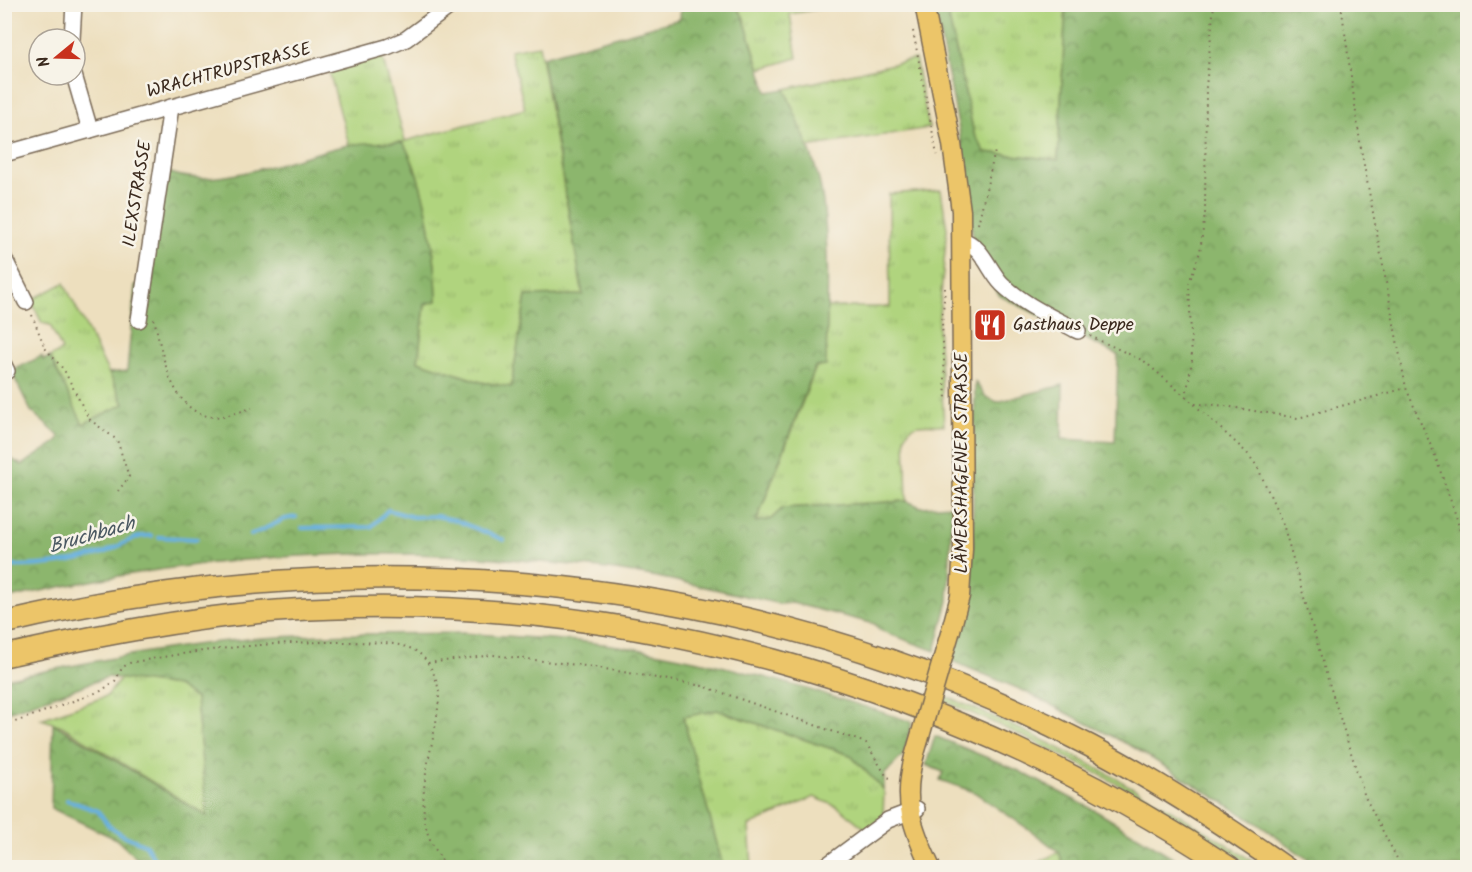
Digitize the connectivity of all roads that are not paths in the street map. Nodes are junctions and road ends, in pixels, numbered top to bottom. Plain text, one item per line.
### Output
1 (74, 4) edge
2 (453, 4) edge
3 (924, 4) edge
4 (73, 27) edge
5 (77, 87) edge
6 (171, 107) junction
7 (90, 130) junction
8 (4, 154) edge
9 (967, 242) junction
10 (4, 258) edge
11 (26, 302) road end
12 (139, 320) dead end
13 (1078, 331) road end
14 (4, 622) edge
15 (4, 656) edge
16 (913, 810) junction
17 (823, 867) edge
18 (931, 867) edge
19 (1230, 867) edge
20 (1286, 867) edge

1 - 4 street
2 - 6 street, WRACHTRUPSTRASSE
3 - 9 main road, LÄMERSHAGENER STRASSE
5 - 7 street
6 - 7 street, WRACHTRUPSTRASSE
6 - 12 street, ILEXSTRASSE
7 - 8 street, WRACHTRUPSTRASSE
9 - 13 street
9 - 16 main road, LÄMERSHAGENER STRASSE, bridge
10 - 11 street
14 - 20 highway
15 - 19 highway
16 - 17 street
16 - 18 main road, LÄMERSHAGENER STRASSE

